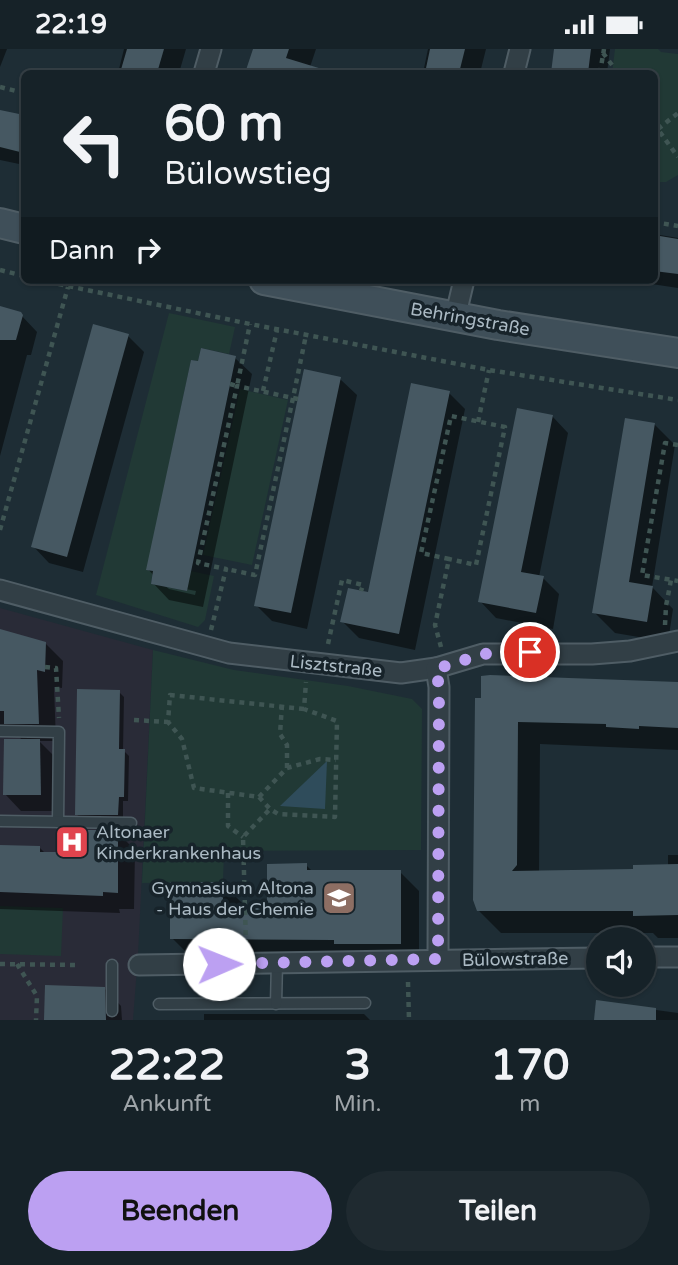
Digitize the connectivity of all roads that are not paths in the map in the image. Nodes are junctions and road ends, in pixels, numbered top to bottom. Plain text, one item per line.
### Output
1 (211, 49) edge
2 (520, 49) edge
3 (205, 70) edge
4 (515, 70) edge
5 (0, 223) edge
6 (21, 228) edge
7 (284, 284) edge
8 (463, 284) edge
9 (455, 318) junction
10 (678, 353) edge
11 (0, 590) edge
12 (673, 642) edge
13 (436, 669) junction
14 (0, 731) edge
15 (0, 821) edge
16 (58, 822) junction
17 (131, 823) dead end
18 (656, 957) edge
19 (678, 957) edge
20 (586, 958) edge
21 (438, 959) junction
22 (277, 963) junction
23 (112, 965) dead end
24 (139, 965) dead end
25 (365, 1003) dead end
26 (159, 1004) dead end
27 (275, 1004) junction
28 (112, 1011) dead end

1 - 3 street
2 - 4 street
5 - 6 main road
7 - 9 main road, Behringstraße
8 - 9 street
9 - 10 main road, Behringstraße
11 - 13 street, Lisztstraße
12 - 13 street, Lisztstraße
13 - 21 street
14 - 16 lane
15 - 16 lane
16 - 17 lane
18 - 19 street
20 - 21 street, Bülowstraße
21 - 22 street, Bülowstraße
22 - 24 street, Bülowstraße
22 - 27 lane
23 - 28 lane
25 - 27 lane
26 - 27 lane

